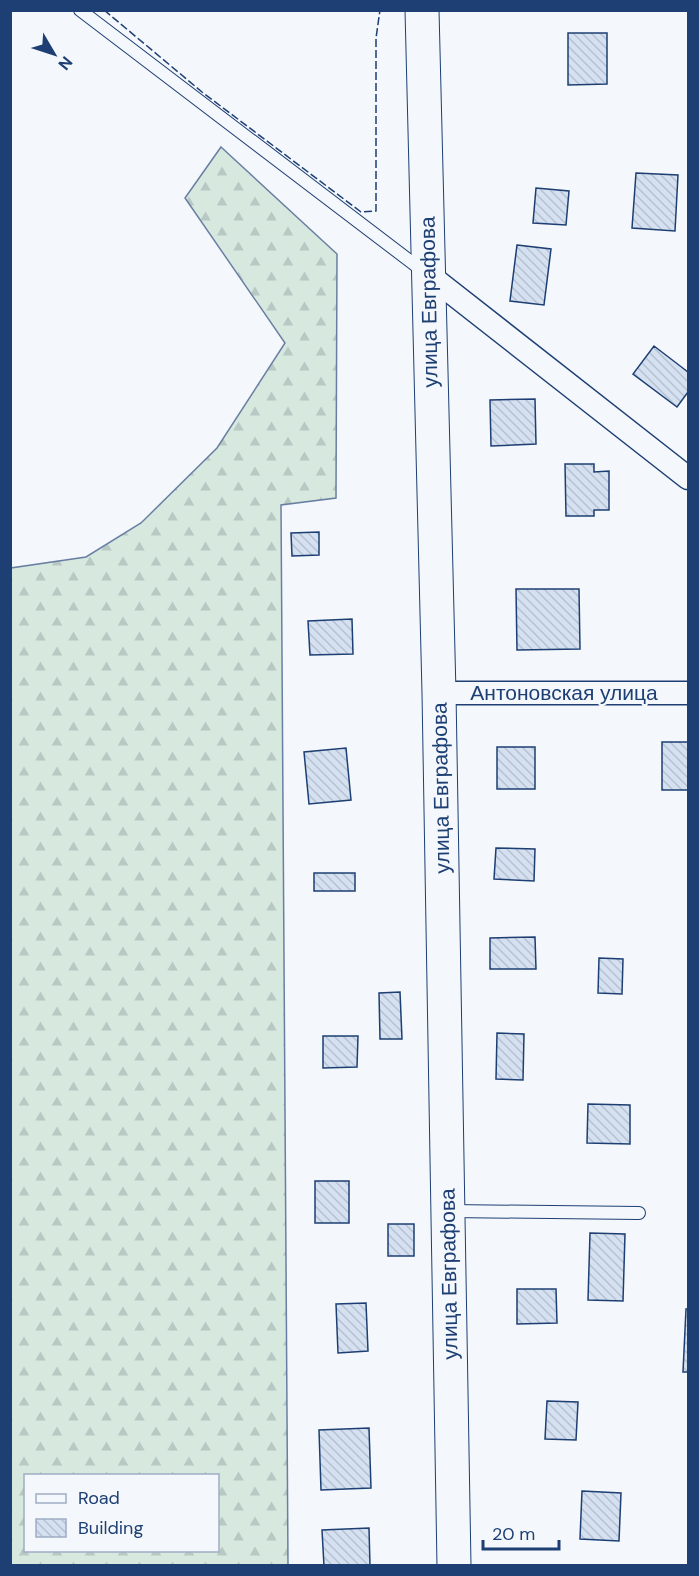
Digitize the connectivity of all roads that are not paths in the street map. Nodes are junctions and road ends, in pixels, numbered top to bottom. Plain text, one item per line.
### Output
1 (80, 10) edge
2 (422, 10) edge
3 (429, 275) junction
4 (688, 478) edge
5 (439, 693) junction
6 (688, 693) edge
7 (447, 1211) junction
8 (639, 1213) dead end
9 (454, 1566) edge

1 - 3 lane
2 - 3 street, улица Евграфова
3 - 4 street
3 - 5 street, улица Евграфова
5 - 6 street, Антоновская улица
5 - 7 street, улица Евграфова
7 - 8 lane
7 - 9 street, улица Евграфова

